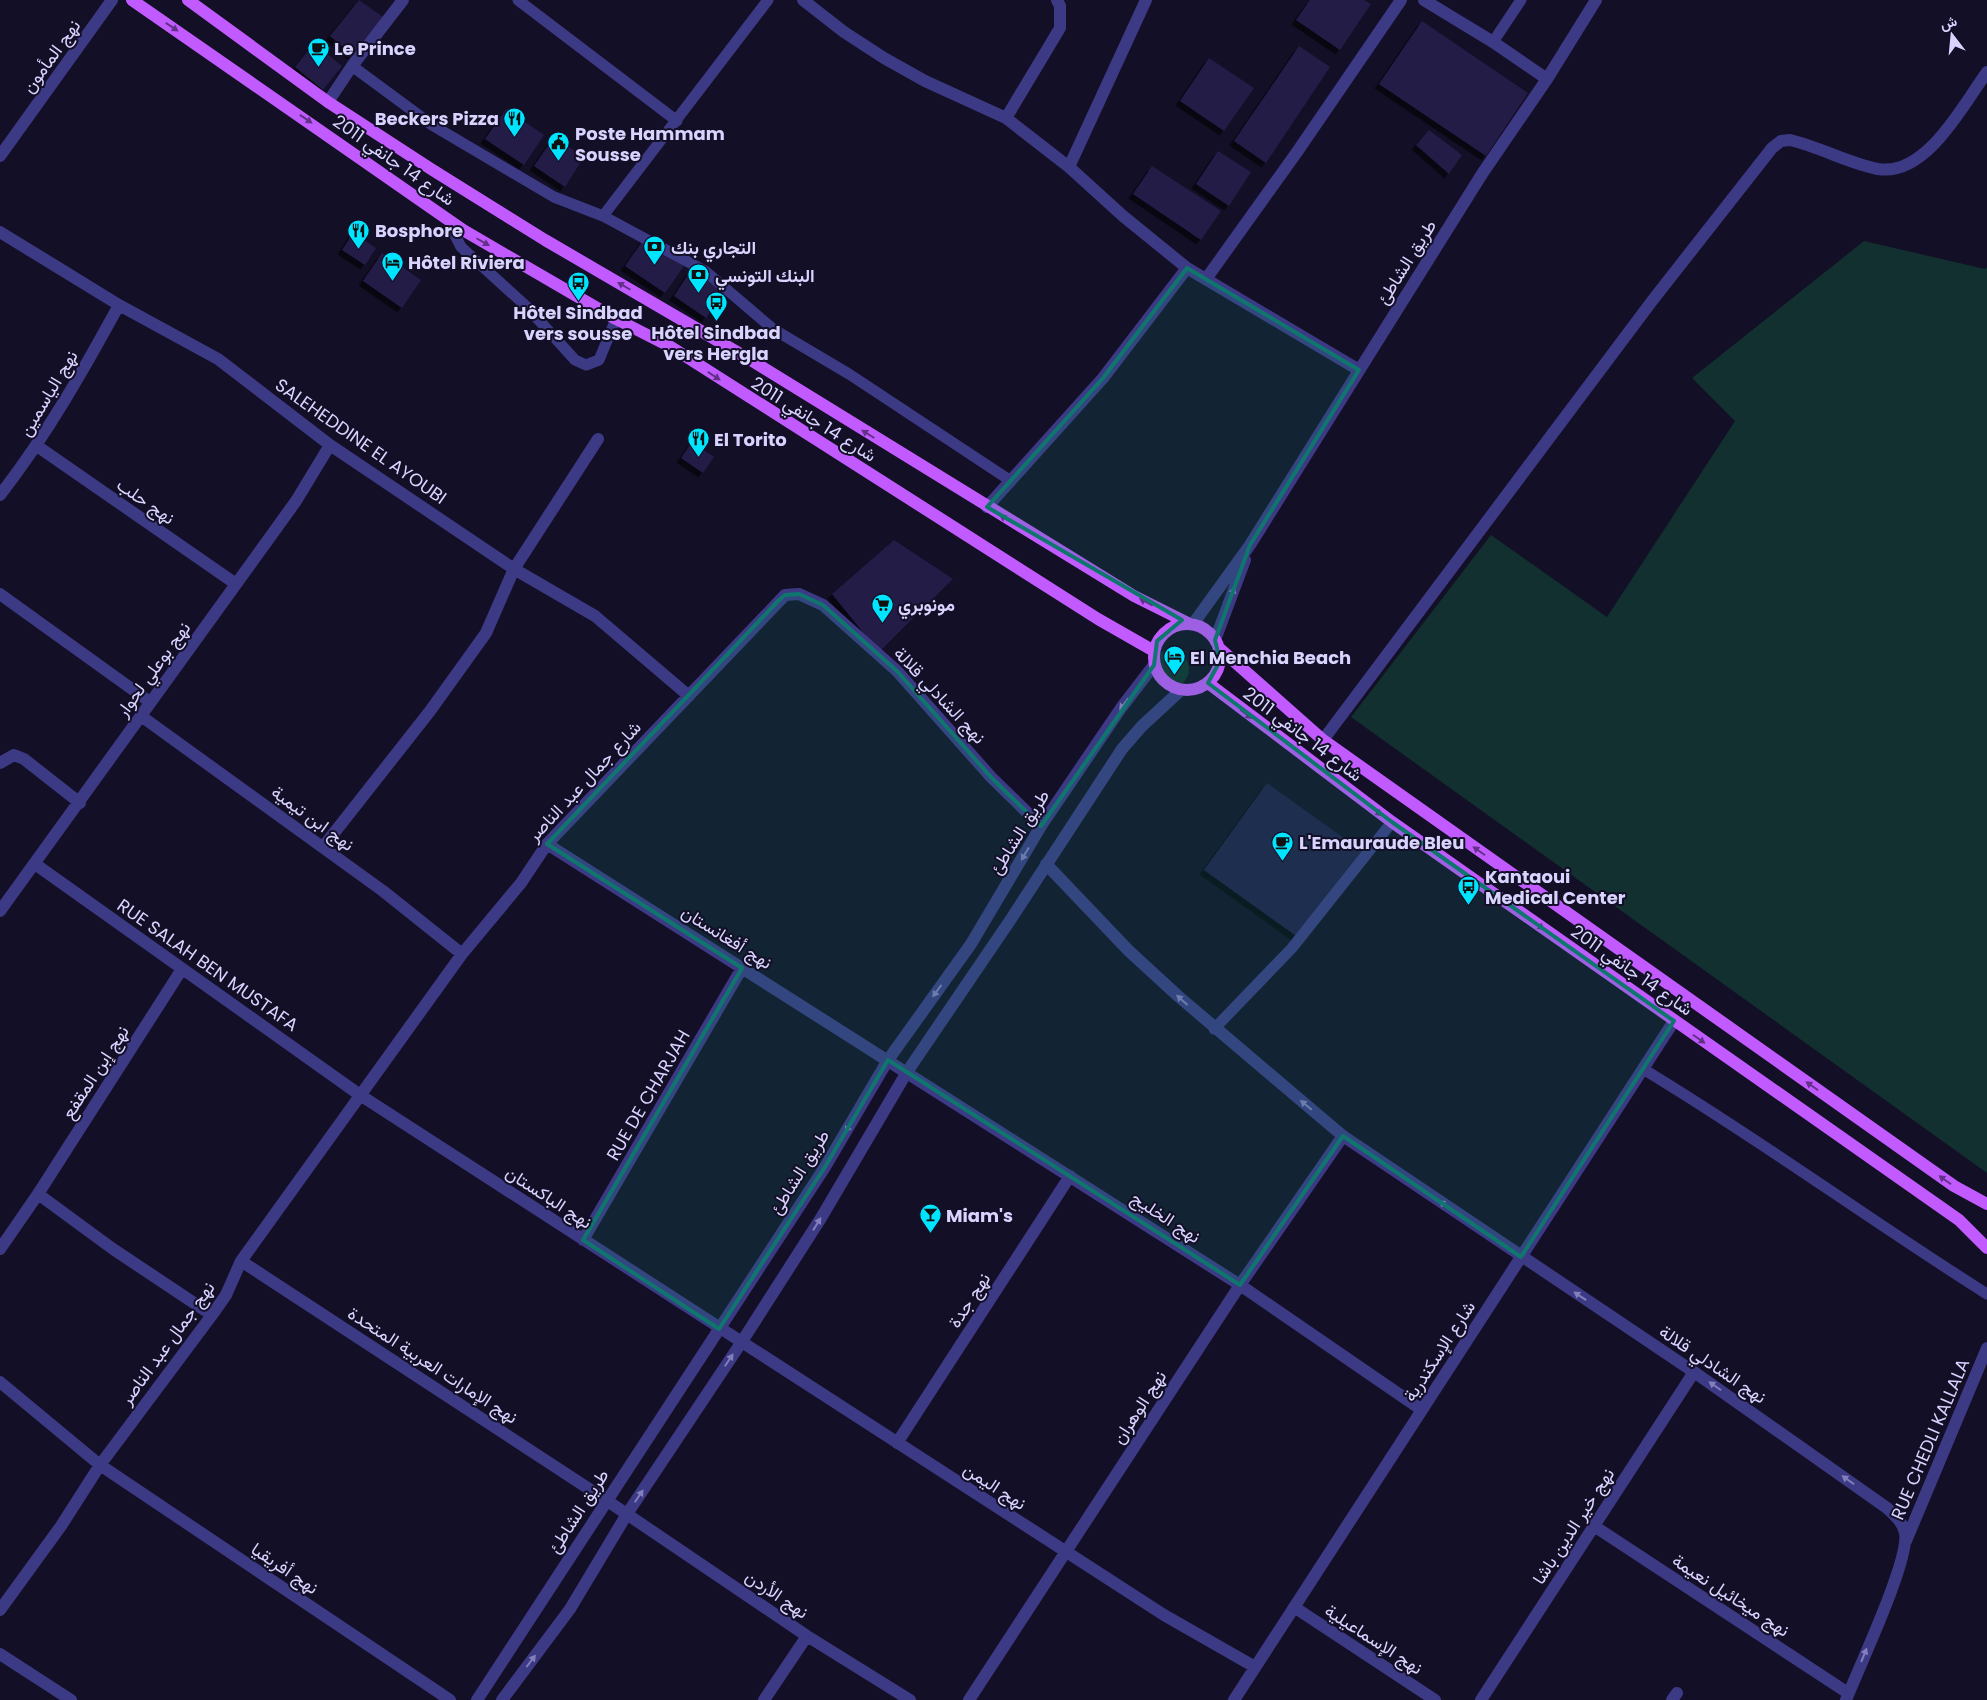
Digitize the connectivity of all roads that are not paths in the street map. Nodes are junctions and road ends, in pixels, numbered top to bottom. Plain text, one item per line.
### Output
1 (112, 0) edge
2 (132, 0) edge
3 (188, 0) edge
4 (403, 0) edge
5 (518, 0) edge
6 (768, 0) edge
7 (804, 0) edge
8 (1056, 0) edge
9 (1146, 0) edge
10 (1401, 0) edge
11 (1424, 0) edge
12 (1521, 0) edge
13 (1596, 0) edge
14 (1493, 42) junction
15 (352, 66) junction
16 (1987, 72) edge
17 (1547, 79) junction
18 (328, 102) junction
19 (1006, 118) junction
20 (677, 121) junction
21 (0, 156) edge
22 (1069, 167) junction
23 (603, 216) junction
24 (463, 230) junction
25 (0, 232) edge
26 (1187, 268) junction
27 (1206, 279) junction
28 (119, 305) junction
29 (616, 319) junction
30 (1359, 370) junction
31 (598, 440) dead end
32 (330, 445) junction
33 (37, 446) junction
34 (1010, 481) junction
35 (0, 495) edge
36 (987, 507) junction
37 (1250, 546) junction
38 (514, 569) junction
39 (236, 584) junction
40 (0, 594) edge
41 (806, 596) joint
42 (1191, 624) junction
43 (1217, 644) junction
44 (1154, 651) junction
45 (1154, 665) junction
46 (1208, 683) junction
47 (1181, 690) junction
48 (690, 696) junction
49 (150, 702) junction
50 (141, 716) junction
51 (1322, 740) junction
52 (0, 763) edge
53 (80, 803) junction
54 (1392, 822) junction
55 (1042, 826) junction
56 (547, 844) junction
57 (323, 847) junction
58 (35, 864) junction
59 (1046, 864) junction
60 (0, 911) edge
61 (462, 954) junction
62 (742, 968) junction
63 (182, 969) junction
64 (1674, 1022) junction
65 (1214, 1029) junction
66 (888, 1060) junction
67 (1644, 1069) junction
68 (907, 1072) junction
69 (360, 1095) junction
70 (1343, 1136) junction
71 (1070, 1176) junction
72 (38, 1194) junction
73 (1987, 1204) edge
74 (583, 1240) junction
75 (1987, 1248) edge
76 (0, 1249) edge
77 (1521, 1257) junction
78 (241, 1261) junction
79 (1240, 1285) junction
80 (1987, 1294) edge
81 (212, 1315) junction
82 (719, 1329) junction
83 (741, 1343) junction
84 (1987, 1348) edge
85 (1694, 1372) junction
86 (0, 1382) edge
87 (1422, 1410) junction
88 (897, 1443) junction
89 (100, 1465) junction
90 (606, 1500) junction
91 (627, 1514) junction
92 (1594, 1526) junction
93 (1905, 1543) junction
94 (1064, 1551) junction
95 (1294, 1607) junction
96 (0, 1610) edge
97 (807, 1636) junction
98 (0, 1654) edge
99 (1255, 1667) junction
100 (1847, 1696) edge
101 (71, 1700) edge
102 (450, 1700) edge
103 (477, 1700) edge
104 (502, 1700) edge
105 (764, 1700) edge
106 (910, 1700) edge
107 (969, 1700) edge
108 (1234, 1700) edge
109 (1435, 1700) edge
110 (1481, 1700) edge

1 - 21 street, نهج المأمون
2 -> 24 main road, شارع 14 جانفي 2011
3 - 18 main road, شارع 14 جانفي 2011
4 - 15 street
5 - 20 lane
6 - 20 lane
7 - 19 street
8 - 19 street
9 - 22 street
10 - 27 street
11 - 14 street
12 - 14 lane
13 - 17 street, طريق الشاطئ
14 - 17 street
15 - 18 street
15 - 23 lane
16 - 51 street
17 - 30 street, طريق الشاطئ
36 -> 18 main road, شارع 14 جانفي 2011
19 - 22 street
20 - 23 lane
22 - 26 street
23 - 34 lane
24 -> 29 main road, شارع 14 جانفي 2011
24 - 29 lane
25 - 28 street, SALEHEDDINE EL AYOUBI
26 - 27 street
26 - 34 street
27 - 30 street
28 - 32 street, SALEHEDDINE EL AYOUBI
28 - 33 street, نهج الياسمين
29 -> 44 main road, شارع 14 جانفي 2011
30 - 37 street, طريق الشاطئ
31 - 38 street
32 - 38 street, SALEHEDDINE EL AYOUBI
32 - 39 street, نهج بوعلي لحوار
33 - 35 street, نهج الياسمين
33 - 39 street, نهج حلب
34 - 36 street
42 -> 36 main road, شارع 14 جانفي 2011
37 - 42 street, طريق الشاطئ
43 -> 37 street, طريق الشاطئ
38 - 48 street, SALEHEDDINE EL AYOUBI
38 - 57 street
39 - 49 street, نهج بوعلي لحوار
40 - 49 street
41 - 48 street, شارع جمال عبد الناصر
41 - 55 street, نهج الشادلي قلالة
42 - 43 main road
42 - 44 main road
43 - 46 main road
43 - 51 main road, شارع 14 جانفي 2011
44 - 45 main road
45 - 47 main road
45 -> 55 street, طريق الشاطئ
46 - 47 main road
46 -> 54 main road, شارع 14 جانفي 2011
47 - 59 street
48 - 56 street, شارع جمال عبد الناصر
49 - 50 street, نهج بوعلي لحوار
50 - 53 street, نهج بوعلي لحوار
50 - 57 street, نهج ابن تيمية
73 -> 51 main road, شارع 14 جانفي 2011
52 - 53 street
53 - 58 street, نهج بوعلي لحوار
54 -> 64 main road, شارع 14 جانفي 2011
54 - 65 lane
55 -> 66 street, طريق الشاطئ
56 - 61 street, شارع جمال عبد الناصر
56 - 62 street, نهج أفغانستان
57 - 61 street, نهج ابن تيمية
58 - 60 street, نهج بوعلي لحوار
58 - 63 street, RUE SALAH BEN MUSTAFA
65 -> 59 street, نهج الشادلي قلالة
59 - 68 street
61 - 69 street, شارع جمال عبد الناصر
62 - 66 street, نهج أفغانستان
62 - 74 street, RUE DE CHARJAH
63 - 69 street, RUE SALAH BEN MUSTAFA
63 - 72 street, نهج إبن المقفع
64 - 67 street, شارع الإسكندرية
64 -> 75 main road, شارع 14 جانفي 2011
70 -> 65 street, نهج الشادلي قلالة
66 - 68 street, نهج الخليج
66 -> 82 street, طريق الشاطئ
67 - 77 street, شارع الإسكندرية
67 - 80 lane
68 - 71 street, نهج الخليج
83 -> 68 street
69 - 74 street, نهج الباكستان
69 - 78 street, نهج جمال عبد الناصر
77 -> 70 street, نهج الشادلي قلالة
70 - 79 street, نهج الوهران
71 - 79 street, نهج الخليج
71 - 88 street, نهج جدة
72 - 76 street, نهج إبن المقفع
72 - 81 street
74 - 82 street, نهج الباكستان
85 -> 77 street, نهج الشادلي قلالة
77 - 87 street, شارع الإسكندرية
78 - 81 street, نهج جمال عبد الناصر
78 - 90 street, نهج الإمارات العربية المتحدة
79 - 87 street, نهج الخليج
79 - 94 street, نهج الوهران
81 - 89 street, نهج جمال عبد الناصر
82 - 83 street, نهج اليمن
82 - 90 street, طريق الشاطئ
83 - 88 street, نهج اليمن
91 -> 83 street
84 - 93 street, RUE CHEDLI KALLALA
85 - 92 street, نهج خير الدين باشا
93 -> 85 street, نهج الشادلي قلالة
86 - 89 street, نهج أفريقيا
87 - 95 street, شارع الإسكندرية
88 - 94 street, نهج اليمن
89 - 96 street, نهج جمال عبد الناصر
89 - 102 street, نهج أفريقيا
90 - 91 street, نهج الإمارات العربية المتحدة
90 - 103 street, طريق الشاطئ
91 - 97 street, نهج الأردن
104 -> 91 street
92 - 100 street, نهج ميخائيل نعيمة
92 - 110 street, نهج خير الدين باشا
100 -> 93 street
94 - 99 street, نهج اليمن
94 - 107 street, نهج الوهران
95 - 99 street, شارع الإسكندرية
95 - 109 street, نهج الإسماعيلية
97 - 105 street
97 - 106 street, نهج الأردن
98 - 101 street
99 - 108 street, شارع الإسكندرية

